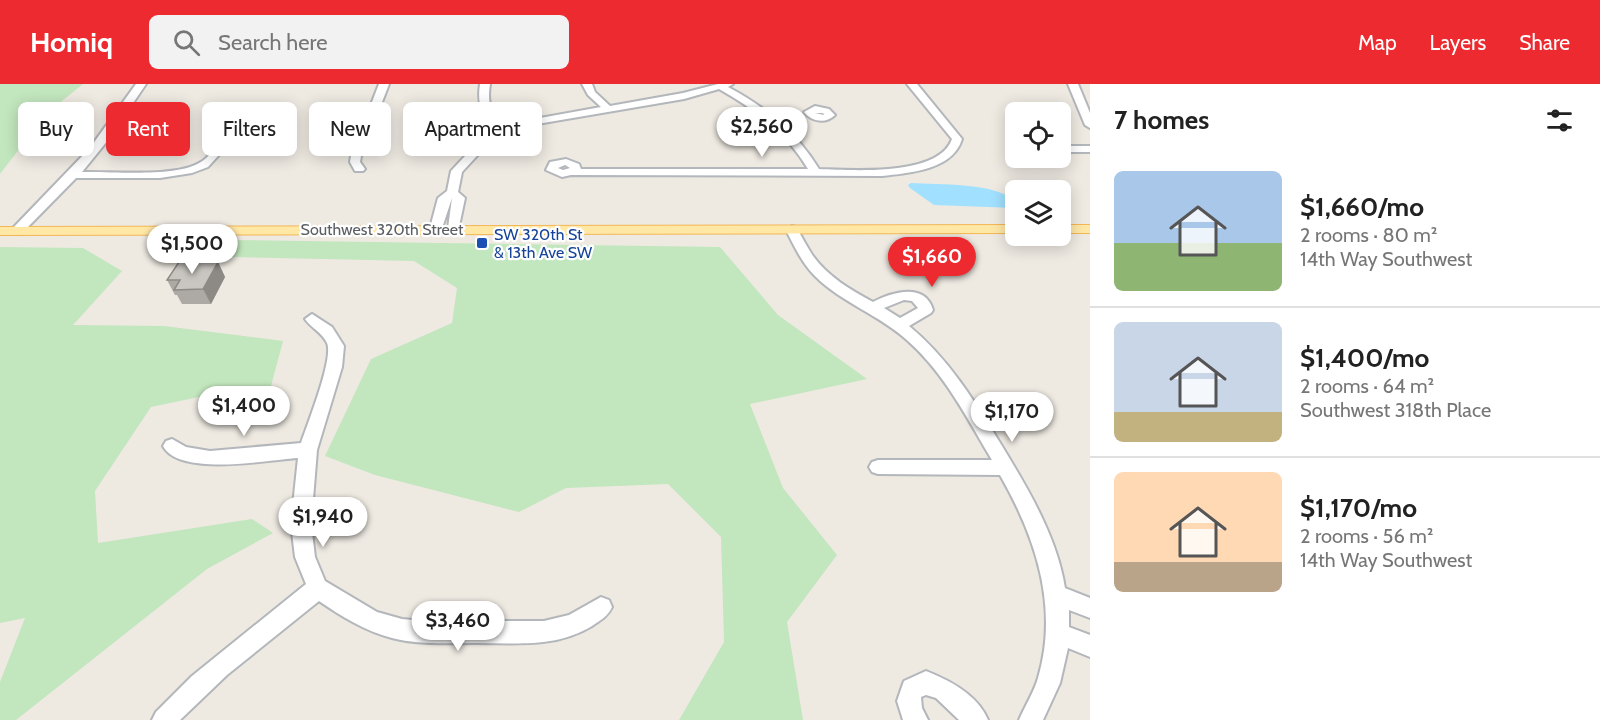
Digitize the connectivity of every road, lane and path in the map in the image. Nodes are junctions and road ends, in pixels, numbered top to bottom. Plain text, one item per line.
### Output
1 (141, 84) edge
2 (384, 84) edge
3 (485, 84) edge
4 (587, 84) edge
5 (912, 84) edge
6 (1073, 84) edge
7 (725, 85) edge
8 (483, 102) edge
9 (607, 108) junction
10 (542, 120) edge
11 (1090, 125) edge
12 (1071, 149) edge
13 (1090, 149) edge
14 (214, 156) edge
15 (471, 156) edge
16 (360, 169) dead end
17 (573, 172) dead end
18 (816, 173) junction
19 (74, 175) junction
20 (452, 193) junction
21 (436, 228) junction
22 (454, 228) junction
23 (1005, 229) edge
24 (1071, 229) edge
25 (1090, 229) edge
26 (792, 230) junction
27 (0, 231) edge
28 (17, 231) junction
29 (873, 308) junction
30 (312, 319) dead end
31 (899, 326) junction
32 (172, 446) dead end
33 (308, 450) junction
34 (878, 467) dead end
35 (1006, 468) junction
36 (318, 588) junction
37 (1058, 596) junction
38 (601, 607) dead end
39 (1090, 608) edge
40 (1059, 634) junction
41 (1090, 646) edge
42 (164, 720) edge
43 (916, 720) edge
44 (976, 720) edge
45 (1031, 720) edge

1 - 19 street
2 - 16 street
3 - 8 street
4 - 9 street
5 - 18 street
6 - 11 street
7 - 9 street
7 - 18 street
9 - 10 street
12 - 13 street
14 - 19 street
15 - 20 street
17 - 18 street
19 - 28 street
20 - 21 street
20 - 22 street
21 - 22 main road, Southwest 320th Street
21 - 28 main road, Southwest 320th Street
22 - 26 main road, Southwest 320th Street
23 - 26 main road, Southwest 320th Street
24 - 25 main road
26 - 29 street
27 - 28 main road, Southwest 320th Street
29 - 31 street
29 - 31 street
30 - 33 street
31 - 35 street
32 - 33 street
33 - 36 street
34 - 35 street
35 - 37 street
36 - 38 street
36 - 42 street
37 - 39 street
37 - 40 street
40 - 41 street
40 - 45 street
43 - 44 street

